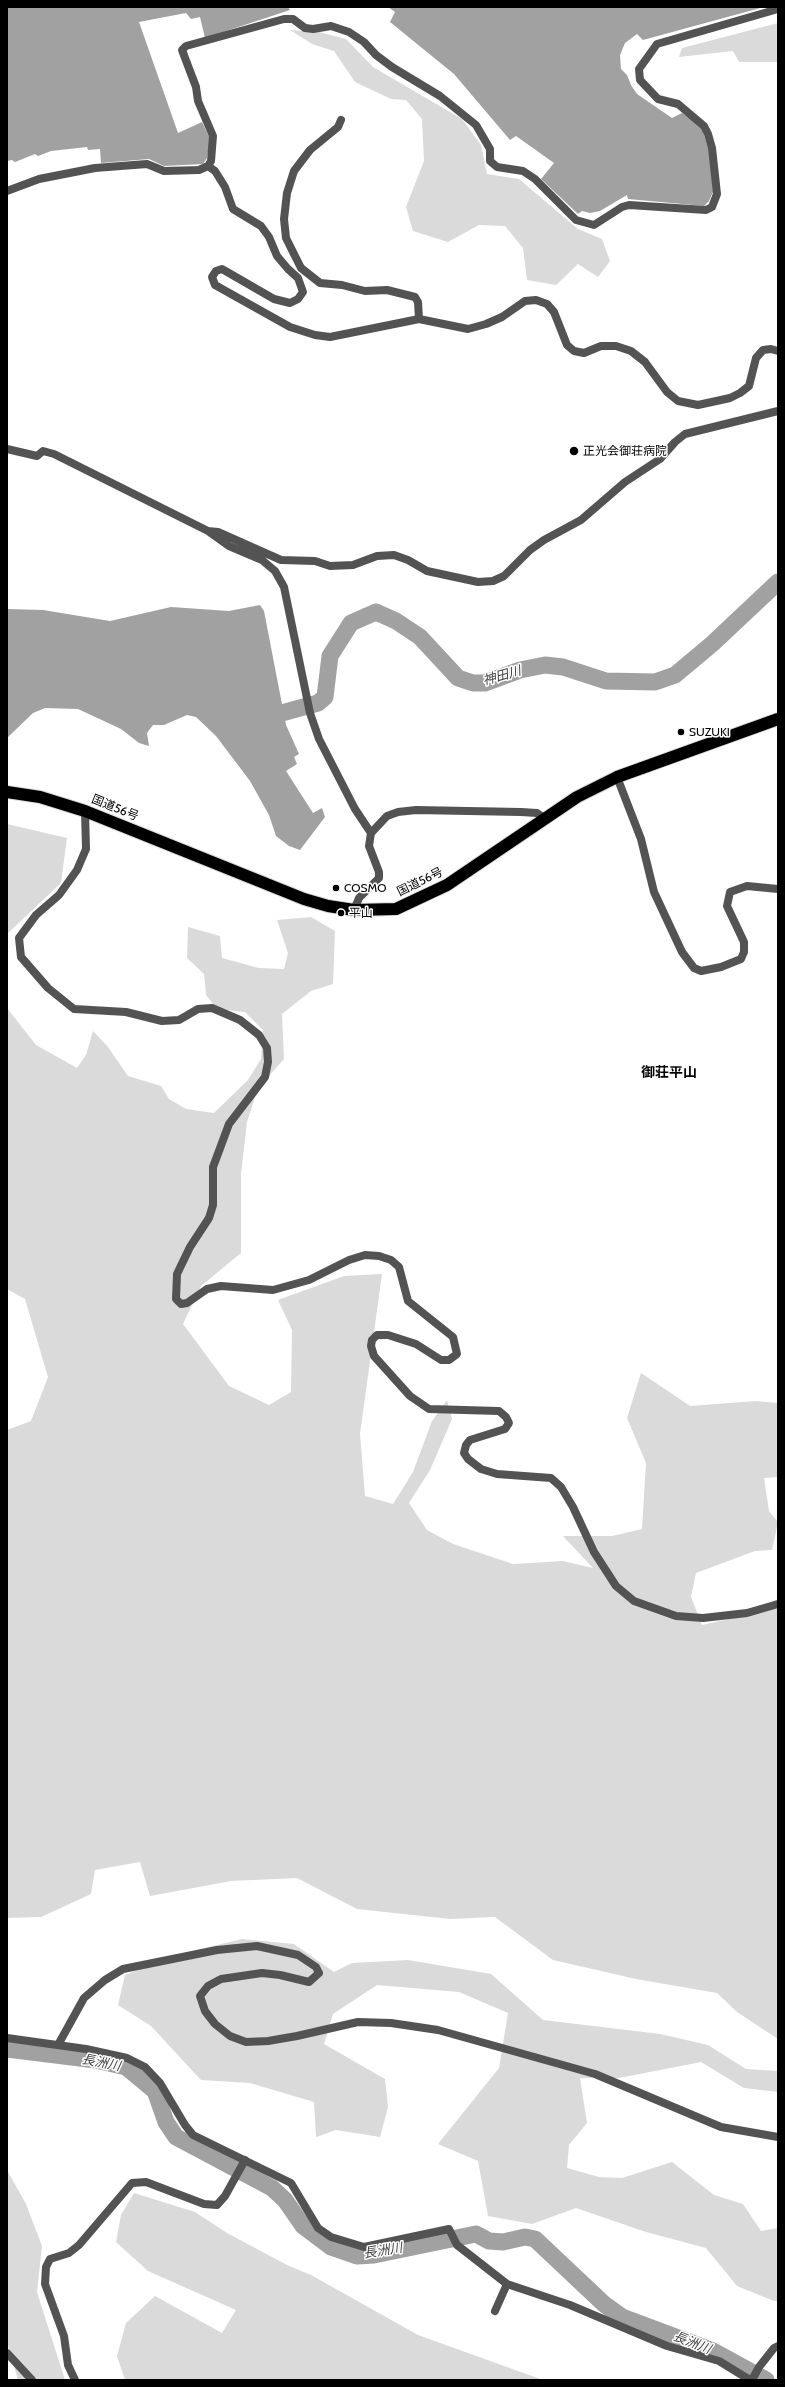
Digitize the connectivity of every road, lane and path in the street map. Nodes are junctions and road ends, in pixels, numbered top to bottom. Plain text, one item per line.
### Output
1 (778, 9) edge
2 (341, 120) dead end
3 (208, 166) junction
4 (7, 191) edge
5 (419, 319) junction
6 (778, 351) edge
7 (778, 411) edge
8 (7, 449) edge
9 (208, 531) junction
10 (778, 719) edge
11 (617, 777) junction
12 (7, 792) edge
13 (85, 811) junction
14 (544, 818) junction
15 (371, 833) junction
16 (778, 889) edge
17 (354, 910) junction
18 (778, 1604) edge
19 (7, 2038) edge
20 (58, 2045) junction
21 (778, 2137) edge
22 (245, 2160) junction
23 (507, 2284) junction
24 (495, 2310) dead end
25 (778, 2346) edge
26 (7, 2353) edge
27 (32, 2380) edge
28 (75, 2380) edge
29 (751, 2380) edge

1 - 3 street
2 - 5 street
3 - 4 street
3 - 5 street
5 - 6 street
7 - 9 street
8 - 9 street
9 - 15 street
10 - 11 highway, 国道56号
11 - 14 highway, 国道56号
11 - 16 street
12 - 13 highway, 国道56号
13 - 17 highway, 国道56号
13 - 18 street
14 - 15 street
14 - 17 highway, 国道56号
15 - 17 street
19 - 20 street
20 - 21 street
20 - 22 street
22 - 23 street
22 - 28 street
23 - 24 street
23 - 29 street
25 - 29 street
26 - 27 street

